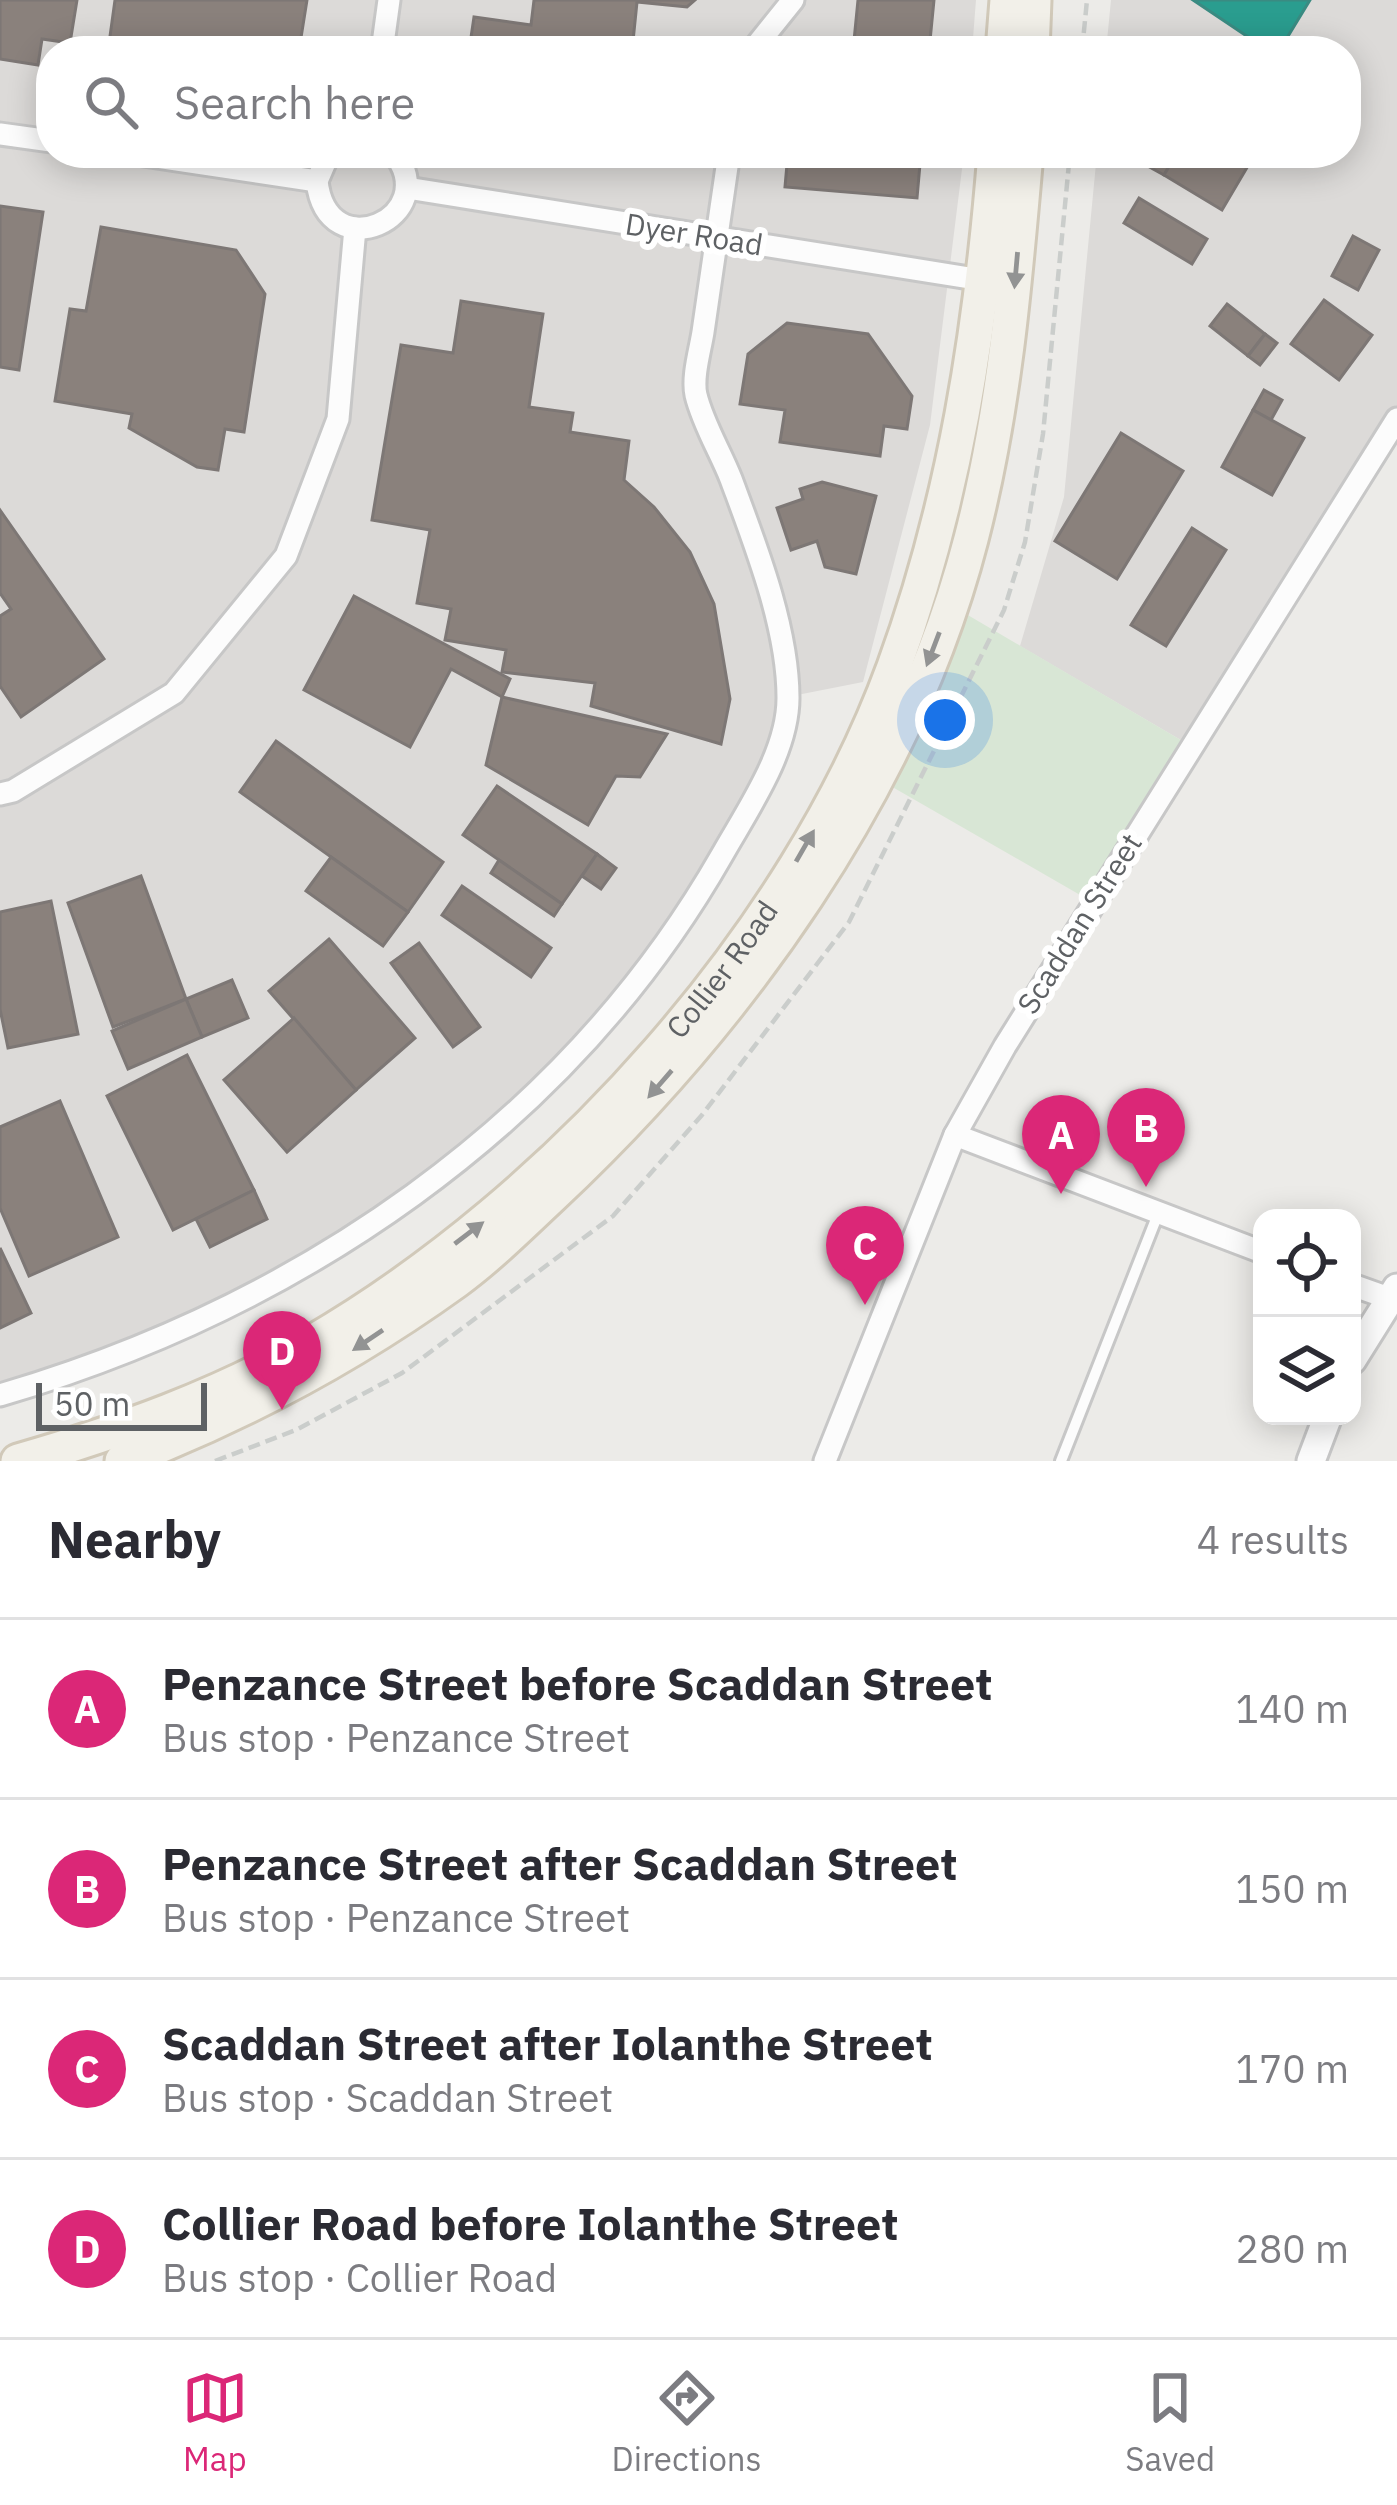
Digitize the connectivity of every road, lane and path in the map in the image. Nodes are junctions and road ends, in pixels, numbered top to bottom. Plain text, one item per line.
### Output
1 (389, 0) edge
2 (793, 0) edge
3 (1007, 0) edge
4 (1034, 0) edge
5 (1088, 0) edge
6 (384, 36) edge
7 (764, 36) edge
8 (1005, 36) edge
9 (1033, 36) edge
10 (1084, 36) edge
11 (0, 134) edge
12 (36, 139) edge
13 (230, 168) edge
14 (323, 168) edge
15 (403, 168) edge
16 (727, 168) edge
17 (993, 168) edge
18 (1025, 168) edge
19 (317, 181) junction
20 (407, 188) junction
21 (355, 229) junction
22 (716, 239) junction
23 (982, 280) junction
24 (1397, 419) edge
25 (0, 794) edge
26 (956, 1135) junction
27 (1158, 1214) junction
28 (1253, 1249) edge
29 (1361, 1287) edge
30 (1394, 1296) edge
31 (1361, 1346) edge
32 (0, 1395) edge
33 (1325, 1425) edge
34 (52, 1456) edge
35 (122, 1461) edge
36 (825, 1461) edge
37 (1060, 1461) edge
38 (1311, 1461) edge

1 - 6 street
2 - 7 street
3 - 8 main road
4 - 9 main road
5 - 10 path
11 - 12 street
13 - 19 street
14 - 19 street
15 - 20 street
16 - 22 street
17 - 23 main road, Collier Road
18 -> 35 main road, Collier Road
19 - 21 street
20 - 21 street
20 - 22 street, Dyer Road
21 - 25 street
22 - 23 street, Dyer Road
22 - 32 street
34 -> 23 main road, Collier Road
24 - 26 street, Scaddan Street
26 - 27 street
26 - 36 street, Scaddan Street
27 - 28 street
27 - 37 lane
29 - 30 street
30 - 31 street
33 - 38 street

